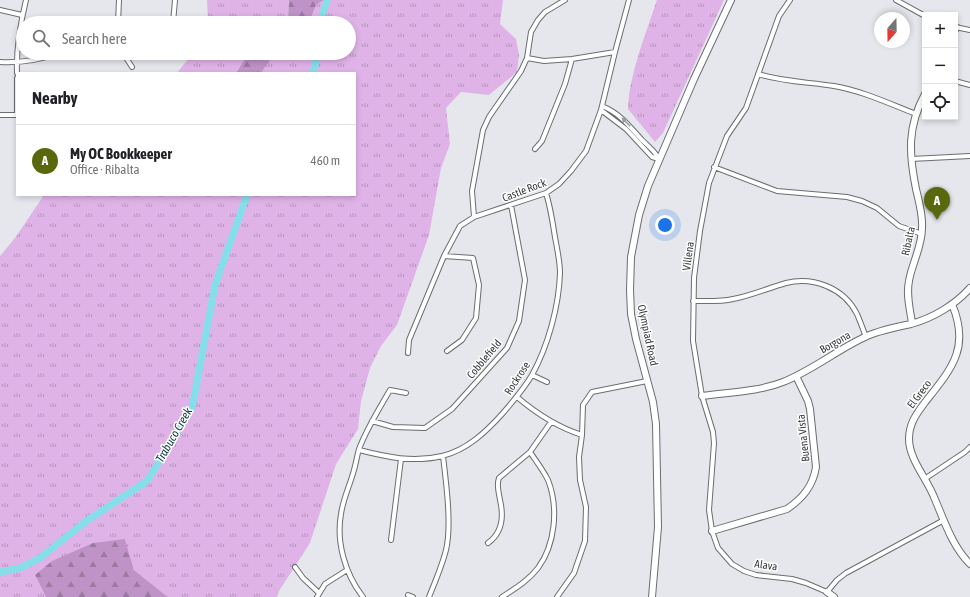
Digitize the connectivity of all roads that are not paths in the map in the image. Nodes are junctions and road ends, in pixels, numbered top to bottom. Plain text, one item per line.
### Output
1 (26, 0) edge
2 (119, 0) edge
3 (175, 0) edge
4 (565, 0) edge
5 (629, 0) edge
6 (731, 0) edge
7 (790, 0) edge
8 (896, 0) edge
9 (0, 10) edge
10 (922, 14) edge
11 (22, 15) joint
12 (118, 16) edge
13 (174, 16) edge
14 (958, 28) edge
15 (970, 30) edge
16 (615, 52) junction
17 (527, 58) junction
18 (572, 59) junction
19 (35, 60) edge
20 (128, 60) edge
21 (0, 62) edge
22 (17, 62) junction
23 (132, 67) dead end
24 (17, 72) edge
25 (758, 74) junction
26 (958, 82) edge
27 (970, 85) edge
28 (922, 101) edge
29 (602, 108) junction
30 (615, 112) junction
31 (16, 114) edge
32 (916, 114) junction
33 (0, 115) edge
34 (612, 118) junction
35 (647, 145) junction
36 (535, 149) dead end
37 (644, 149) junction
38 (970, 156) edge
39 (659, 159) junction
40 (911, 159) junction
41 (714, 167) junction
42 (546, 193) junction
43 (511, 205) junction
44 (474, 217) junction
45 (922, 234) junction
46 (444, 256) junction
47 (970, 288) edge
48 (693, 301) junction
49 (952, 304) junction
50 (912, 323) junction
51 (866, 337) junction
52 (448, 351) dead end
53 (408, 353) dead end
54 (532, 375) junction
55 (796, 376) junction
56 (647, 381) junction
57 (546, 382) dead end
58 (406, 393) dead end
59 (702, 396) junction
60 (517, 397) junction
61 (372, 421) junction
62 (551, 422) junction
63 (582, 435) junction
64 (970, 447) edge
65 (359, 450) junction
66 (530, 452) junction
67 (443, 456) junction
68 (401, 459) junction
69 (926, 478) junction
70 (944, 520) junction
71 (712, 532) junction
72 (391, 540) dead end
73 (488, 544) dead end
74 (970, 563) edge
75 (295, 567) dead end
76 (347, 570) junction
77 (827, 592) junction
78 (318, 595) edge
79 (408, 595) dead end
80 (363, 597) edge
81 (414, 597) edge
82 (429, 597) edge
83 (502, 597) edge
84 (557, 597) edge
85 (652, 597) edge
86 (834, 597) edge

1 - 11 street
2 - 12 street
3 - 13 street
4 - 17 street
5 - 16 street, Castle Rock
6 - 39 street, Olympiad Road
7 - 25 street, Villena
8 - 10 street
9 - 11 street
14 - 15 street
16 - 18 street
16 - 29 street, Castle Rock
17 - 18 street
17 - 44 street
18 - 36 street
19 - 22 street
20 - 23 street
21 - 22 street
22 - 24 street
25 - 32 street
25 - 41 street, Villena
26 - 27 street
28 - 32 street, Ribalta
29 - 30 street
29 - 34 street
29 - 42 street, Castle Rock
30 - 34 street
35 -> 30 street
31 - 33 street
32 - 40 street, Ribalta
34 - 37 street
35 - 37 street
35 - 39 street
37 - 39 street
38 - 40 street
39 - 56 street, Olympiad Road
40 - 45 street, Ribalta
41 - 45 street
41 - 48 street, Villena
42 - 43 street, Castle Rock
42 - 54 street, Rockrose
43 - 44 street, Castle Rock
43 - 61 street, Cobblefield
44 - 46 street, Castle Rock
45 - 50 street, Ribalta
46 - 52 street
46 - 53 street, Castle Rock
47 - 49 street, Borgona
48 - 51 street
48 - 59 street, Villena
49 - 50 street, Borgona
49 - 69 street, El Greco
50 - 51 street, Borgona
51 - 55 street, Borgona
54 - 57 street
54 - 60 street, Rockrose
55 - 59 street, Borgona
55 - 71 street, Buena Vista
56 - 63 street
56 - 85 street, Olympiad Road
58 - 61 street
59 - 71 street, Villena
60 - 62 street
60 - 67 street, Rockrose
61 - 65 street
62 - 63 street
62 - 66 street
63 - 84 street
64 - 69 street
65 - 68 street, Rockrose
65 - 76 street
66 - 73 street
66 - 83 street
67 - 68 street, Rockrose
67 - 82 street
68 - 72 street
69 - 70 street, El Greco
70 - 74 street, El Greco
70 - 77 street
71 - 77 street, Alava
75 - 78 street
76 - 78 street
76 - 80 street
77 - 86 street, Alava
79 - 81 street

